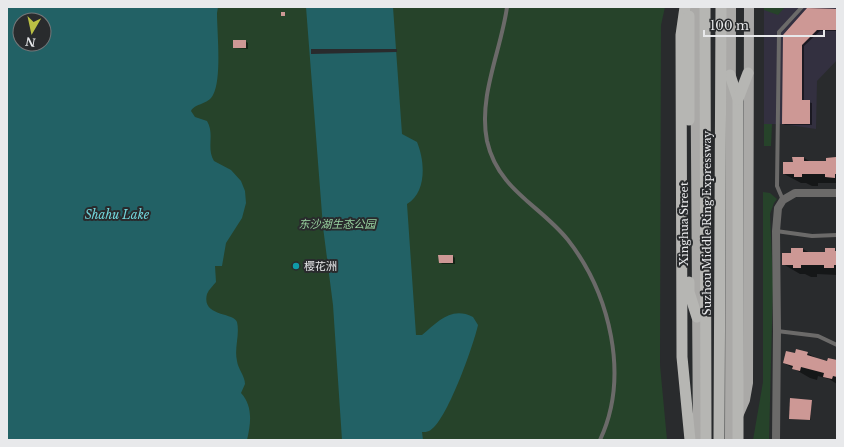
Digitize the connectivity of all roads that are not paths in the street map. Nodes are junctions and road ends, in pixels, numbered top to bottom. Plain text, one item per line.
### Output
1 (507, 7) edge
2 (685, 7) edge
3 (689, 7) edge
4 (696, 7) edge
5 (705, 7) edge
6 (721, 7) edge
7 (731, 7) edge
8 (749, 7) edge
9 (802, 7) edge
10 (748, 74) junction
11 (730, 75) junction
12 (738, 99) junction
13 (837, 193) edge
14 (784, 200) junction
15 (776, 232) junction
16 (837, 234) edge
17 (697, 317) junction
18 (777, 331) junction
19 (837, 345) edge
20 (729, 439) edge
21 (600, 440) edge
22 (690, 440) edge
23 (698, 440) edge
24 (706, 440) edge
25 (776, 440) edge

1 - 21 lane
2 - 22 highway
3 - 17 highway
4 - 17 main road, Xinghua Street
5 - 24 highway, Suzhou Middle Ring Expressway
6 - 20 highway, Suzhou Middle Ring Expressway
7 - 11 main road
8 - 10 main road
9 - 14 lane
10 - 12 highway
10 - 20 main road
11 - 12 highway
11 - 20 main road
12 - 20 highway
13 - 14 street
14 - 15 street
15 - 16 lane
15 - 18 street
17 - 23 main road, Xinghua Street
18 - 19 lane
18 - 25 street

